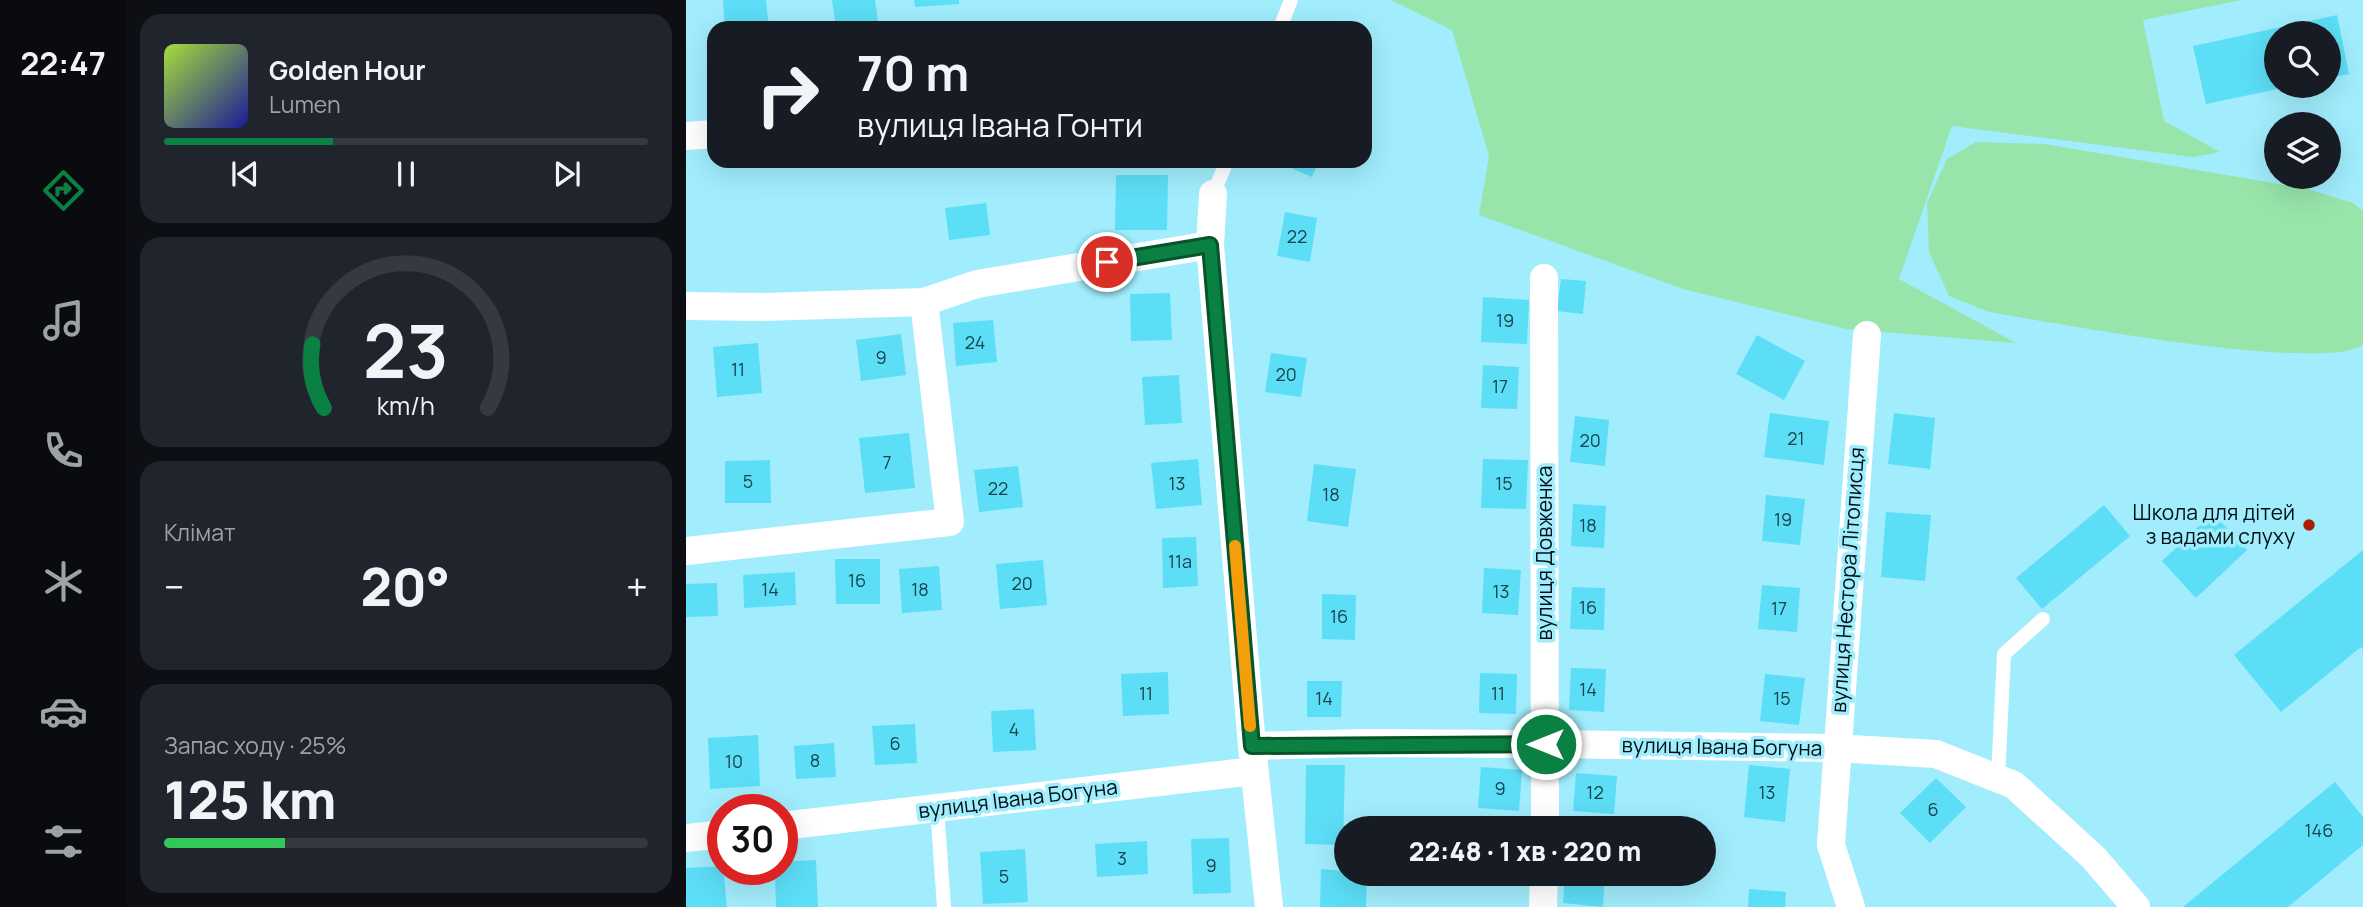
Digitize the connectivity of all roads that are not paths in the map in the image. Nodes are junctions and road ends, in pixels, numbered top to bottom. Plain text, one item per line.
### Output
1 (1291, 0) edge
2 (1283, 21) edge
3 (707, 134) edge
4 (686, 136) edge
5 (1224, 168) edge
6 (1213, 194) joint
7 (1210, 245) junction
8 (1544, 278) dead end
9 (924, 302) junction
10 (686, 306) edge
11 (1867, 335) dead end
12 (686, 551) edge
13 (2043, 619) dead end
14 (1546, 744) junction
15 (1835, 748) junction
16 (1253, 758) junction
17 (1998, 779) junction
18 (937, 808) junction
19 (1545, 816) edge
20 (798, 825) edge
21 (707, 836) edge
22 (686, 838) edge
23 (1544, 886) edge
24 (944, 907) edge
25 (1269, 907) edge
26 (1544, 907) edge
27 (1851, 907) edge
28 (2136, 907) edge

1 - 2 lane
3 - 4 street
5 - 6 lane
6 - 7 street
7 - 9 street
7 - 16 street
8 - 14 street, вулиця Довженка
9 - 10 street
9 - 12 street
11 - 15 street, вулиця Нестора Літописця
13 - 17 lane
14 - 15 street, вулиця Івана Богуна
14 - 16 street, вулиця Івана Богуна
14 - 19 street, вулиця Довженка
15 - 17 street, вулиця Івана Богуна
15 - 27 street, вулиця Нестора Літописця
16 - 18 street, вулиця Івана Богуна
16 - 25 street
17 - 28 street, вулиця Івана Богуна
18 - 20 street, вулиця Івана Богуна
18 - 24 lane
21 - 22 street
23 - 26 street

